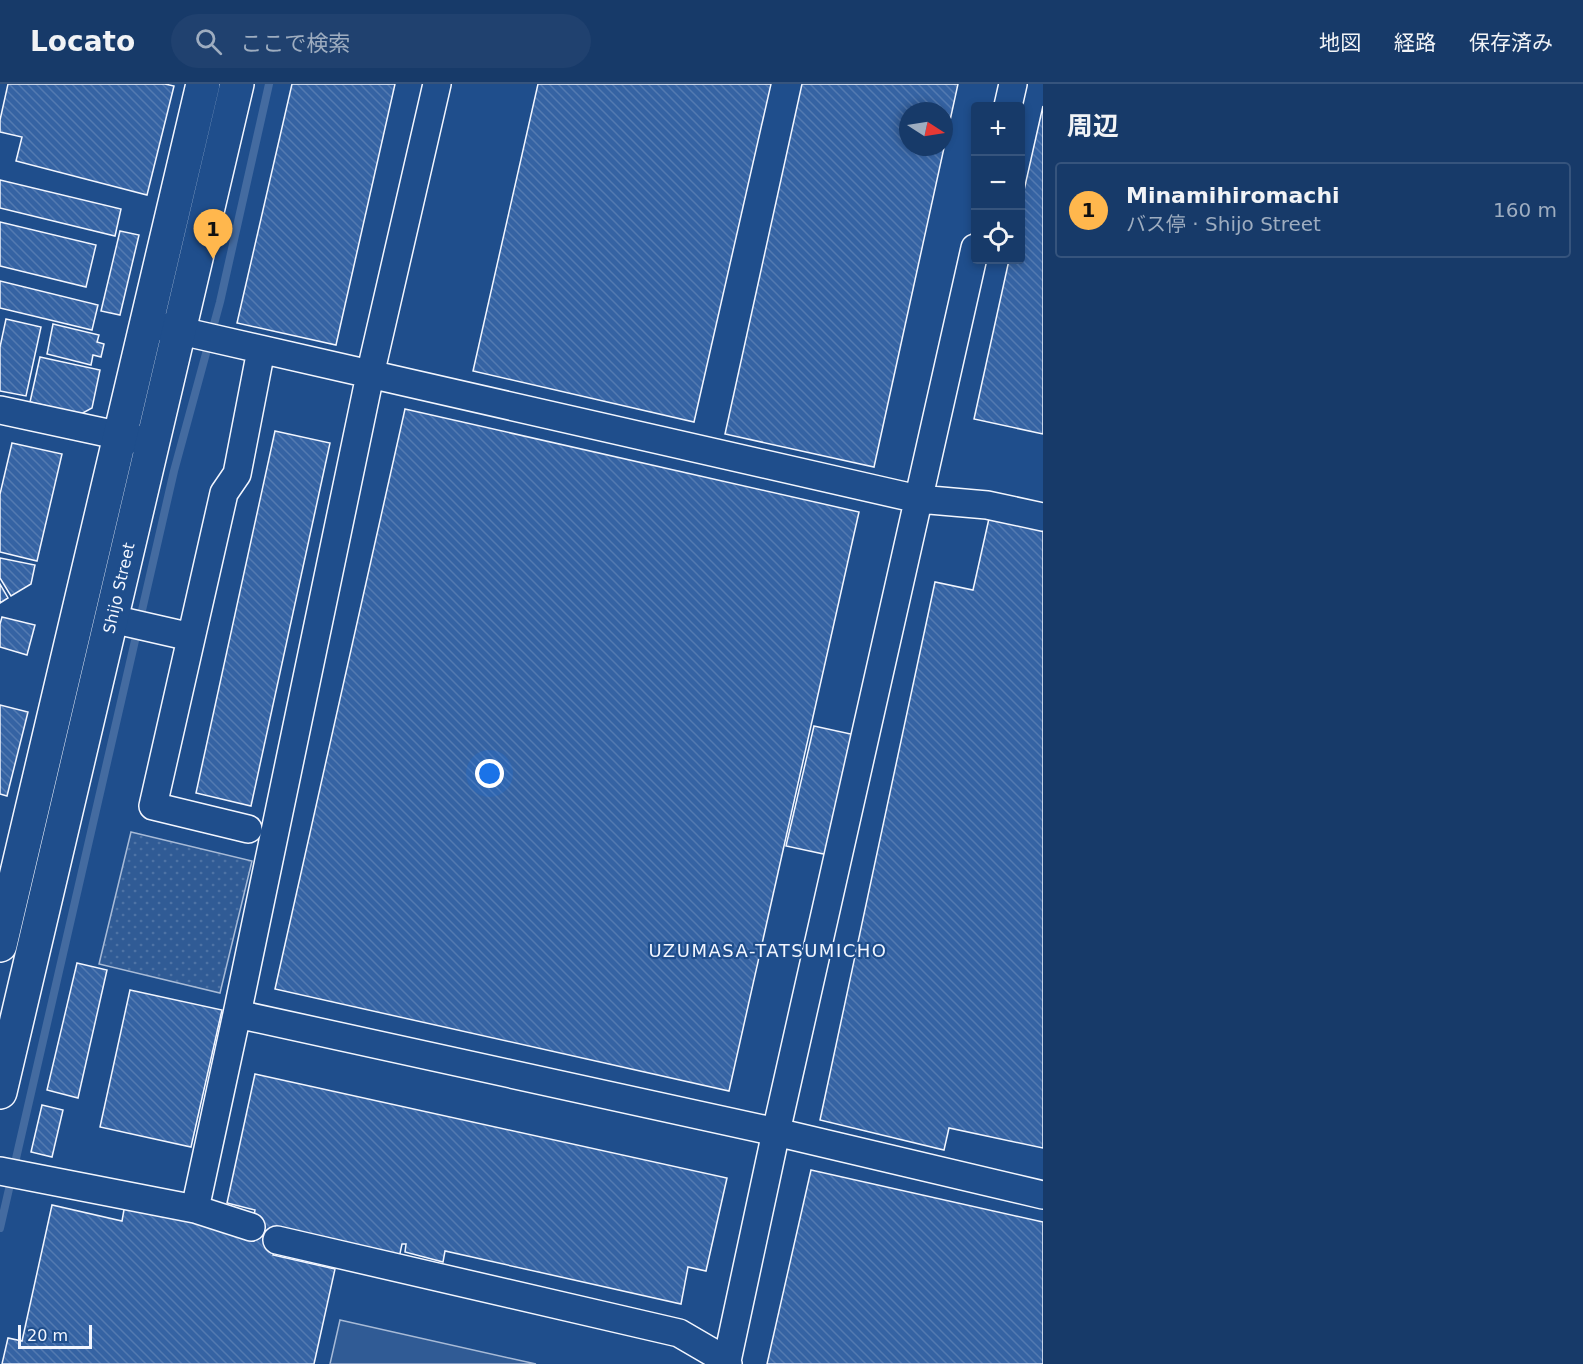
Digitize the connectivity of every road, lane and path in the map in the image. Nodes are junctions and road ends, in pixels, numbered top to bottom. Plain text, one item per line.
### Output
1 (203, 84) edge
2 (237, 84) edge
3 (437, 84) edge
4 (1013, 84) edge
5 (1009, 102) edge
6 (971, 264) edge
7 (147, 324) junction
8 (199, 336) junction
9 (261, 350) junction
10 (370, 375) junction
11 (0, 410) edge
12 (120, 436) junction
13 (153, 442) junction
14 (918, 499) junction
15 (1043, 517) edge
16 (131, 623) junction
17 (191, 637) junction
18 (248, 829) dead end
19 (0, 945) edge
20 (237, 1014) junction
21 (5, 1052) edge
22 (0, 1092) edge
23 (776, 1132) junction
24 (9, 1173) edge
25 (1043, 1195) edge
26 (195, 1209) junction
27 (251, 1227) dead end
28 (278, 1240) dead end
29 (727, 1363) edge

1 - 7 main road, Shijo Street
2 - 8 main road, Shijo Street
3 - 10 street
4 - 5 street
6 - 14 street
7 - 8 street
7 - 12 main road, Shijo Street
8 - 9 street
8 - 13 main road, Shijo Street
9 - 10 street
9 - 17 street
10 - 14 street
10 - 20 street
11 - 12 street
12 - 13 street
12 - 19 main road, Shijo Street
13 - 16 main road, Shijo Street
14 - 15 street
14 - 23 street
16 - 17 street
16 - 21 main road, Shijo Street
17 - 18 street
20 - 23 street
20 - 26 street
21 - 22 main road, Shijo Street
23 - 25 street
23 - 29 street
24 - 26 street
26 - 27 street
28 - 29 street

